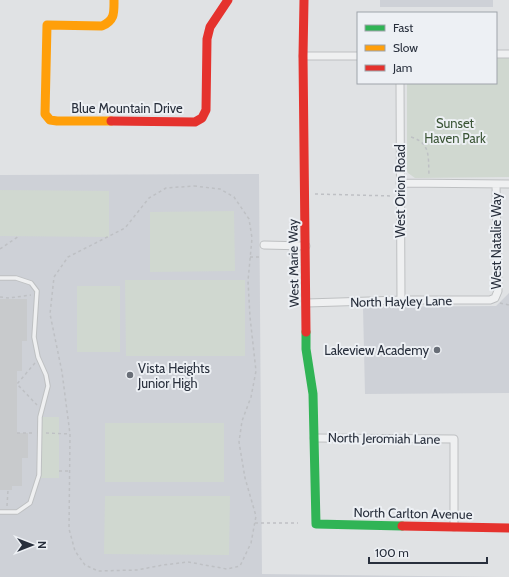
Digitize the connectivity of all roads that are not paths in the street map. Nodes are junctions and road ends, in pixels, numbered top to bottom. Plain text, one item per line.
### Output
1 (114, 0) edge
2 (228, 0) edge
3 (304, 0) edge
4 (497, 54) edge
5 (509, 54) edge
6 (303, 56) junction
7 (357, 56) edge
8 (400, 84) edge
9 (400, 184) junction
10 (496, 184) junction
11 (509, 184) edge
12 (264, 245) dead end
13 (306, 246) junction
14 (0, 278) edge
15 (401, 300) junction
16 (496, 300) joint
17 (307, 303) junction
18 (314, 438) junction
19 (0, 512) edge
20 (316, 524) joint
21 (454, 527) junction
22 (509, 528) edge

1 - 2 street, Blue Mountain Drive
3 - 6 street, West Marie Way
4 - 5 street
6 - 7 street
6 - 13 street, West Marie Way
8 - 9 street, West Orion Road
9 - 10 street
9 - 15 street, West Orion Road
10 - 11 street
10 - 16 street, West Natalie Way
12 - 13 street
13 - 17 street, West Marie Way
14 - 19 lane
15 - 16 street, North Hayley Lane
15 - 17 street, North Hayley Lane
17 - 18 street, West Marie Way
18 - 20 street, West Marie Way
18 - 21 street, North Jeromiah Lane
20 - 21 street, North Carlton Avenue
21 - 22 street, North Carlton Avenue

